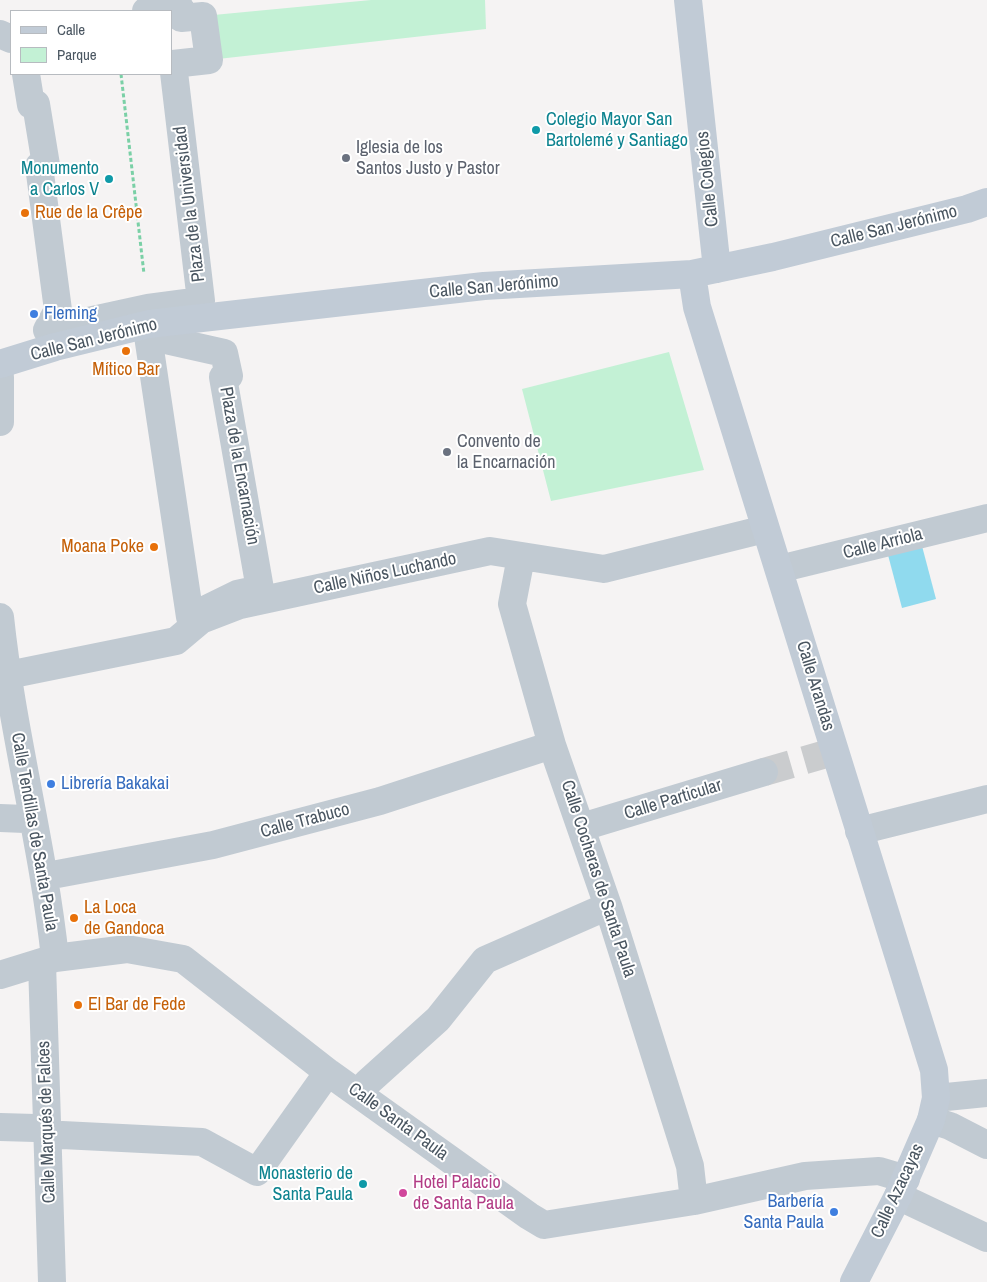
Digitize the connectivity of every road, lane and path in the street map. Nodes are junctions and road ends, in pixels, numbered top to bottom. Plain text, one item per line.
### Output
1 (688, 0) edge
2 (157, 10) edge
3 (26, 75) edge
4 (121, 75) edge
5 (987, 202) edge
6 (704, 271) junction
7 (148, 308) junction
8 (0, 364) edge
9 (0, 377) edge
10 (0, 422) edge
11 (987, 518) edge
12 (765, 529) junction
13 (522, 557) junction
14 (779, 569) junction
15 (200, 616) junction
16 (0, 617) edge
17 (13, 674) dead end
18 (552, 745) junction
19 (764, 772) tunnel mouth
20 (987, 799) edge
21 (582, 827) junction
22 (859, 831) junction
23 (52, 875) dead end
24 (608, 906) junction
25 (49, 961) junction
26 (0, 975) edge
27 (321, 1082) dead end
28 (367, 1083) dead end
29 (987, 1093) edge
30 (933, 1109) junction
31 (0, 1126) edge
32 (34, 1128) dead end
33 (62, 1135) dead end
34 (987, 1145) edge
35 (902, 1187) junction
36 (694, 1201) junction
37 (987, 1238) edge
38 (52, 1282) edge
39 (854, 1282) edge

1 - 6 street, Calle Colegios
2 - 7 street, Plaza de la Universidad
3 - 7 street, Plaza de la Universidad
4 - 7 path
5 - 6 street, Calle San Jerónimo
6 - 8 street, Calle San Jerónimo
6 - 12 street, Calle Arandas
9 - 10 street
11 - 14 street, Calle Arriola
12 - 13 street, Calle Niños Luchando
12 - 14 street, Calle Arandas
13 - 15 street, Calle Niños Luchando
13 - 18 street, Calle Cocheras de Santa Paula
14 - 22 street, Calle Arandas
15 - 15 street, Plaza de la Encarnación
15 - 17 street, Calle Niños Luchando
16 - 25 street, Calle Tendillas de Santa Paula
18 - 21 street, Calle Cocheras de Santa Paula
18 - 23 street, Calle Trabuco
19 - 21 street, Calle Particular
20 - 22 street
21 - 24 street, Calle Cocheras de Santa Paula
22 - 30 street, Calle Arandas
24 - 28 street
24 - 36 street, Calle Cocheras de Santa Paula
25 - 26 street, Calle Santa Paula
25 - 36 street, Calle Santa Paula
25 - 38 street, Calle Marqués de Falces
27 - 33 street
29 - 30 street
30 - 34 street
30 - 35 street, Calle Azacayas
31 - 32 street
35 - 36 street, Calle Santa Paula
35 - 37 street, Calle Santa Paula
35 - 39 street, Calle Azacayas

